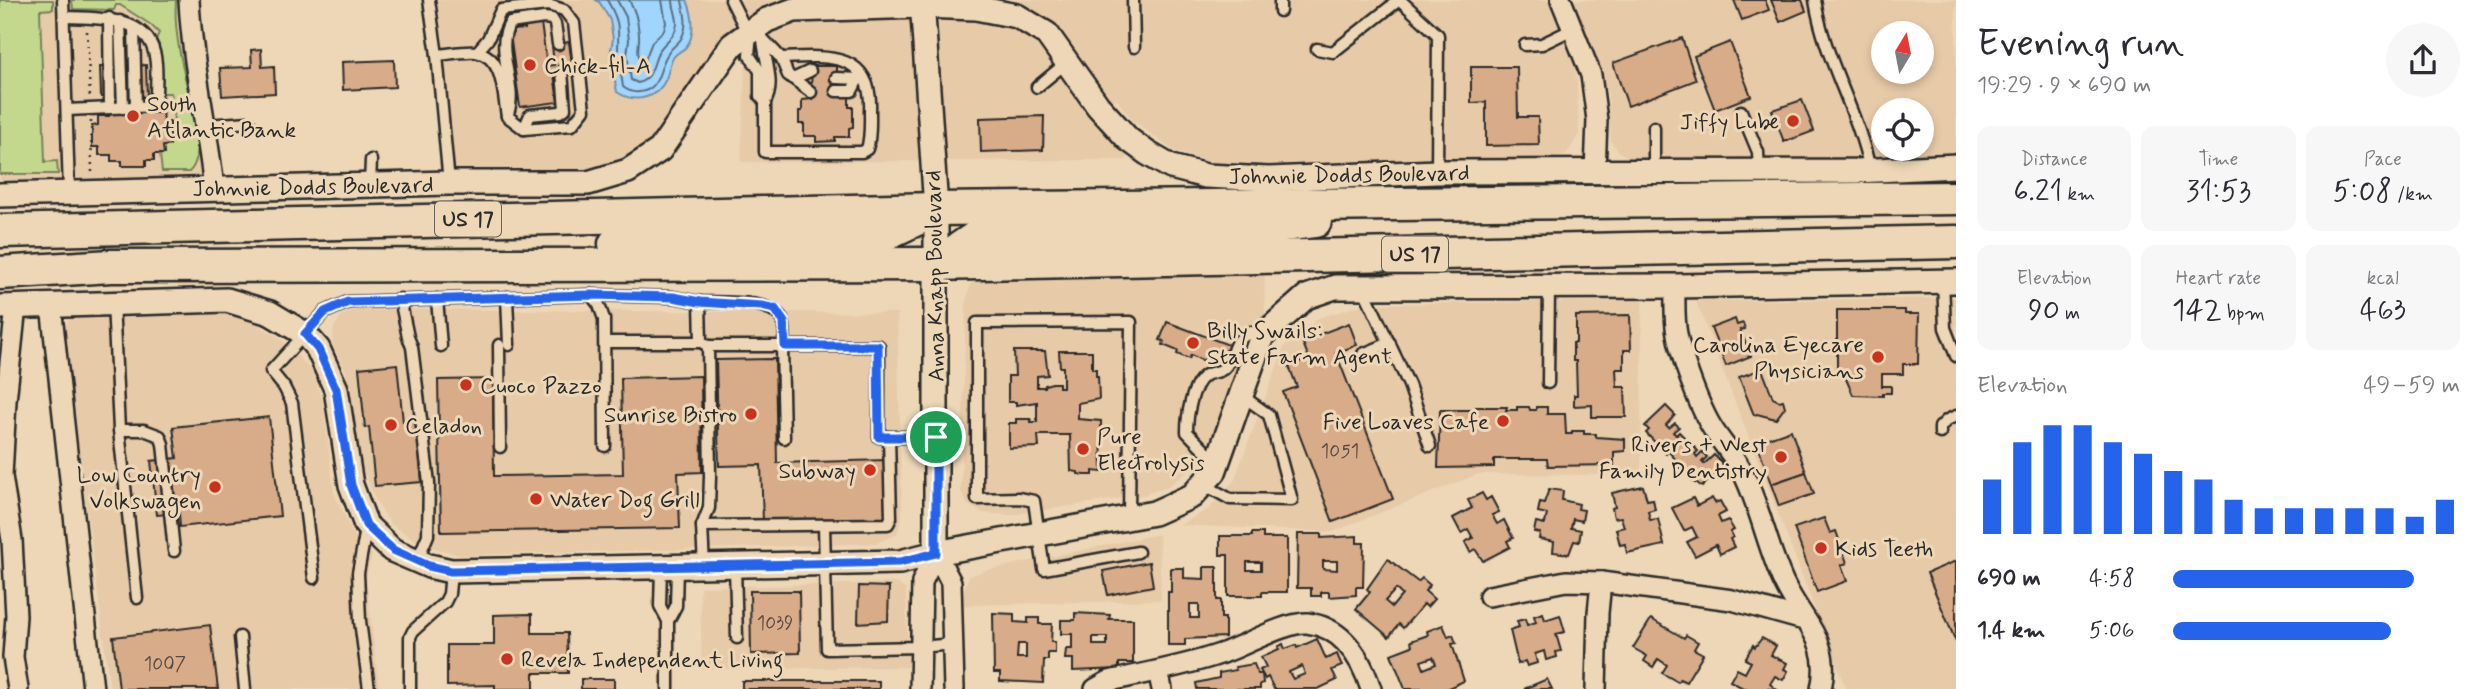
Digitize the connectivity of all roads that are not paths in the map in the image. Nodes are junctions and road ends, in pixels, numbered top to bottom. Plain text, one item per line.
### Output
1 (63, 0) edge
2 (189, 0) edge
3 (429, 0) edge
4 (493, 0) edge
5 (731, 0) edge
6 (1133, 0) edge
7 (1280, 0) edge
8 (1399, 0) edge
9 (1561, 0) edge
10 (1815, 0) edge
11 (922, 3) edge
12 (501, 10) junction
13 (1280, 11) dead end
14 (64, 17) junction
15 (109, 18) junction
16 (120, 21) junction
17 (134, 28) junction
18 (1573, 29) junction
19 (754, 33) junction
20 (558, 44) dead end
21 (1525, 45) dead end
22 (1135, 47) dead end
23 (1317, 49) dead end
24 (477, 52) junction
25 (437, 55) junction
26 (781, 58) junction
27 (1067, 62) junction
28 (562, 71) dead end
29 (862, 79) junction
30 (810, 81) dead end
31 (1037, 87) dead end
32 (136, 107) junction
33 (110, 108) junction
34 (123, 108) junction
35 (66, 110) junction
36 (1741, 111) dead end
37 (507, 117) junction
38 (249, 122) dead end
39 (206, 125) junction
40 (1654, 127) dead end
41 (524, 129) junction
42 (370, 160) dead end
43 (1956, 166) edge
44 (1870, 170) junction
45 (1654, 171) junction
46 (1759, 171) junction
47 (1437, 172) junction
48 (1595, 172) junction
49 (449, 183) junction
50 (370, 185) junction
51 (214, 188) junction
52 (80, 191) junction
53 (0, 195) edge
54 (1956, 198) edge
55 (1437, 204) junction
56 (936, 209) junction
57 (0, 231) edge
58 (1956, 245) edge
59 (937, 264) junction
60 (435, 265) junction
61 (0, 273) edge
62 (1950, 281) edge
63 (1675, 286) junction
64 (1363, 287) junction
65 (1549, 287) junction
66 (591, 295) junction
67 (507, 297) junction
68 (400, 299) junction
69 (437, 299) junction
70 (113, 302) junction
71 (700, 302) junction
72 (51, 304) junction
73 (8, 306) edge
74 (305, 334) junction
75 (1262, 336) junction
76 (605, 342) junction
77 (1390, 343) junction
78 (704, 344) junction
79 (441, 346) dead end
80 (783, 346) junction
81 (1363, 354) dead end
82 (1956, 356) edge
83 (1548, 383) dead end
84 (1241, 395) junction
85 (1956, 416) edge
86 (119, 430) junction
87 (1940, 433) dead end
88 (889, 437) junction
89 (936, 437) junction
90 (784, 438) dead end
91 (606, 446) dead end
92 (1430, 446) dead end
93 (500, 447) dead end
94 (1217, 463) junction
95 (1203, 484) junction
96 (1129, 517) junction
97 (366, 525) junction
98 (824, 525) junction
99 (702, 526) junction
100 (1038, 534) junction
101 (174, 551) dead end
102 (1138, 552) dead end
103 (936, 553) junction
104 (417, 561) junction
105 (825, 565) junction
106 (736, 566) junction
107 (704, 567) junction
108 (669, 568) junction
109 (451, 571) junction
110 (314, 579) dead end
111 (1601, 582) junction
112 (1489, 596) dead end
113 (137, 598) dead end
114 (1804, 620) junction
115 (668, 621) junction
116 (240, 637) dead end
117 (737, 638) dead end
118 (953, 644) junction
119 (920, 647) junction
120 (1160, 680) edge
121 (18, 689) edge
122 (93, 689) edge
123 (245, 689) edge
124 (369, 689) edge
125 (410, 689) edge
126 (668, 689) edge
127 (920, 689) edge
128 (954, 689) edge
129 (1095, 689) edge
130 (1371, 689) edge
131 (1596, 689) edge
132 (1822, 689) edge

1 - 14 lane
2 - 39 street
3 - 25 lane
4 - 12 lane
5 - 19 lane
6 - 22 lane
7 - 13 lane
8 - 23 lane
8 - 47 lane
9 - 18 street
10 - 44 lane
11 - 19 street, Johnnie Dodds Boulevard
11 - 27 street, Johnnie Dodds Boulevard
11 - 56 street, Anna Knapp Boulevard
12 - 24 lane
12 - 41 lane
14 - 15 lane
14 - 35 lane
15 - 16 lane
15 - 33 lane
16 - 17 lane
16 - 34 lane
17 - 32 lane
17 - 32 lane
18 - 21 lane
18 - 48 street
19 - 26 lane
19 - 29 lane
19 - 49 street, Johnnie Dodds Boulevard
20 - 37 lane
24 - 25 lane
24 - 37 lane
25 - 49 lane
26 - 29 lane
26 - 30 lane
27 - 31 lane
27 - 47 street, Johnnie Dodds Boulevard
28 - 41 lane
29 - 29 lane
32 - 34 lane
33 - 34 lane
33 - 35 lane
35 - 52 lane
36 - 46 lane
37 - 41 lane
38 - 39 lane
39 - 51 street
40 - 45 lane
42 - 50 lane
43 - 44 street, Johnnie Dodds Boulevard
44 - 46 street, Johnnie Dodds Boulevard
45 - 46 street, Johnnie Dodds Boulevard
45 - 48 street, Johnnie Dodds Boulevard
47 - 48 street, Johnnie Dodds Boulevard
49 - 50 street, Johnnie Dodds Boulevard
50 - 51 street, Johnnie Dodds Boulevard
51 - 52 street, Johnnie Dodds Boulevard
52 - 53 street, Johnnie Dodds Boulevard
54 - 55 highway, Johnnie Dodds Boulevard / US 17
55 - 56 highway, Johnnie Dodds Boulevard / US 17
55 - 59 highway
56 - 57 highway, Johnnie Dodds Boulevard / US 17
56 - 59 street, Anna Knapp Boulevard
56 - 60 highway
58 - 59 highway, US 17
59 - 60 highway, US 17
59 - 89 street, Anna Knapp Boulevard
60 - 61 highway, US 17
62 - 63 street
62 - 82 lane
63 - 65 street
63 - 114 street
64 - 65 street
64 - 75 street
64 - 77 lane
65 - 83 lane
66 - 67 lane
66 - 71 lane
66 - 76 lane
67 - 69 lane
67 - 93 lane
68 - 69 lane
68 - 74 lane
68 - 104 lane
69 - 79 lane
70 - 72 street
70 - 74 street
70 - 86 lane
71 - 78 lane
71 - 80 lane
72 - 73 street
72 - 122 street
73 - 121 street
74 - 97 street
74 - 110 lane
75 - 84 street
75 - 94 lane
76 - 78 lane
76 - 91 lane
77 - 81 lane
77 - 92 lane
78 - 80 lane
78 - 99 lane
80 - 88 lane
80 - 90 lane
84 - 94 street
84 - 95 lane
85 - 87 lane
86 - 101 lane
86 - 113 lane
88 - 89 lane
88 - 98 lane
89 - 103 street, Anna Knapp Boulevard
94 - 95 street
95 - 96 street
96 - 100 street
96 - 100 lane
97 - 104 street
97 - 124 lane
98 - 99 lane
98 - 105 lane
99 - 107 lane
100 - 102 lane
100 - 103 street
103 - 105 street
103 - 118 street, Anna Knapp Boulevard
103 - 119 street, Anna Knapp Boulevard
104 - 109 street
105 - 106 street
105 - 119 lane
106 - 107 street
106 - 117 lane
107 - 108 street
108 - 109 street
108 - 115 lane
108 - 115 lane
109 - 125 lane
111 - 112 street
111 - 114 street
111 - 131 street
114 - 132 street
115 - 126 lane
116 - 123 lane
118 - 119 lane
118 - 128 street, Anna Knapp Boulevard
119 - 127 street, Anna Knapp Boulevard
120 - 129 street
120 - 130 street

